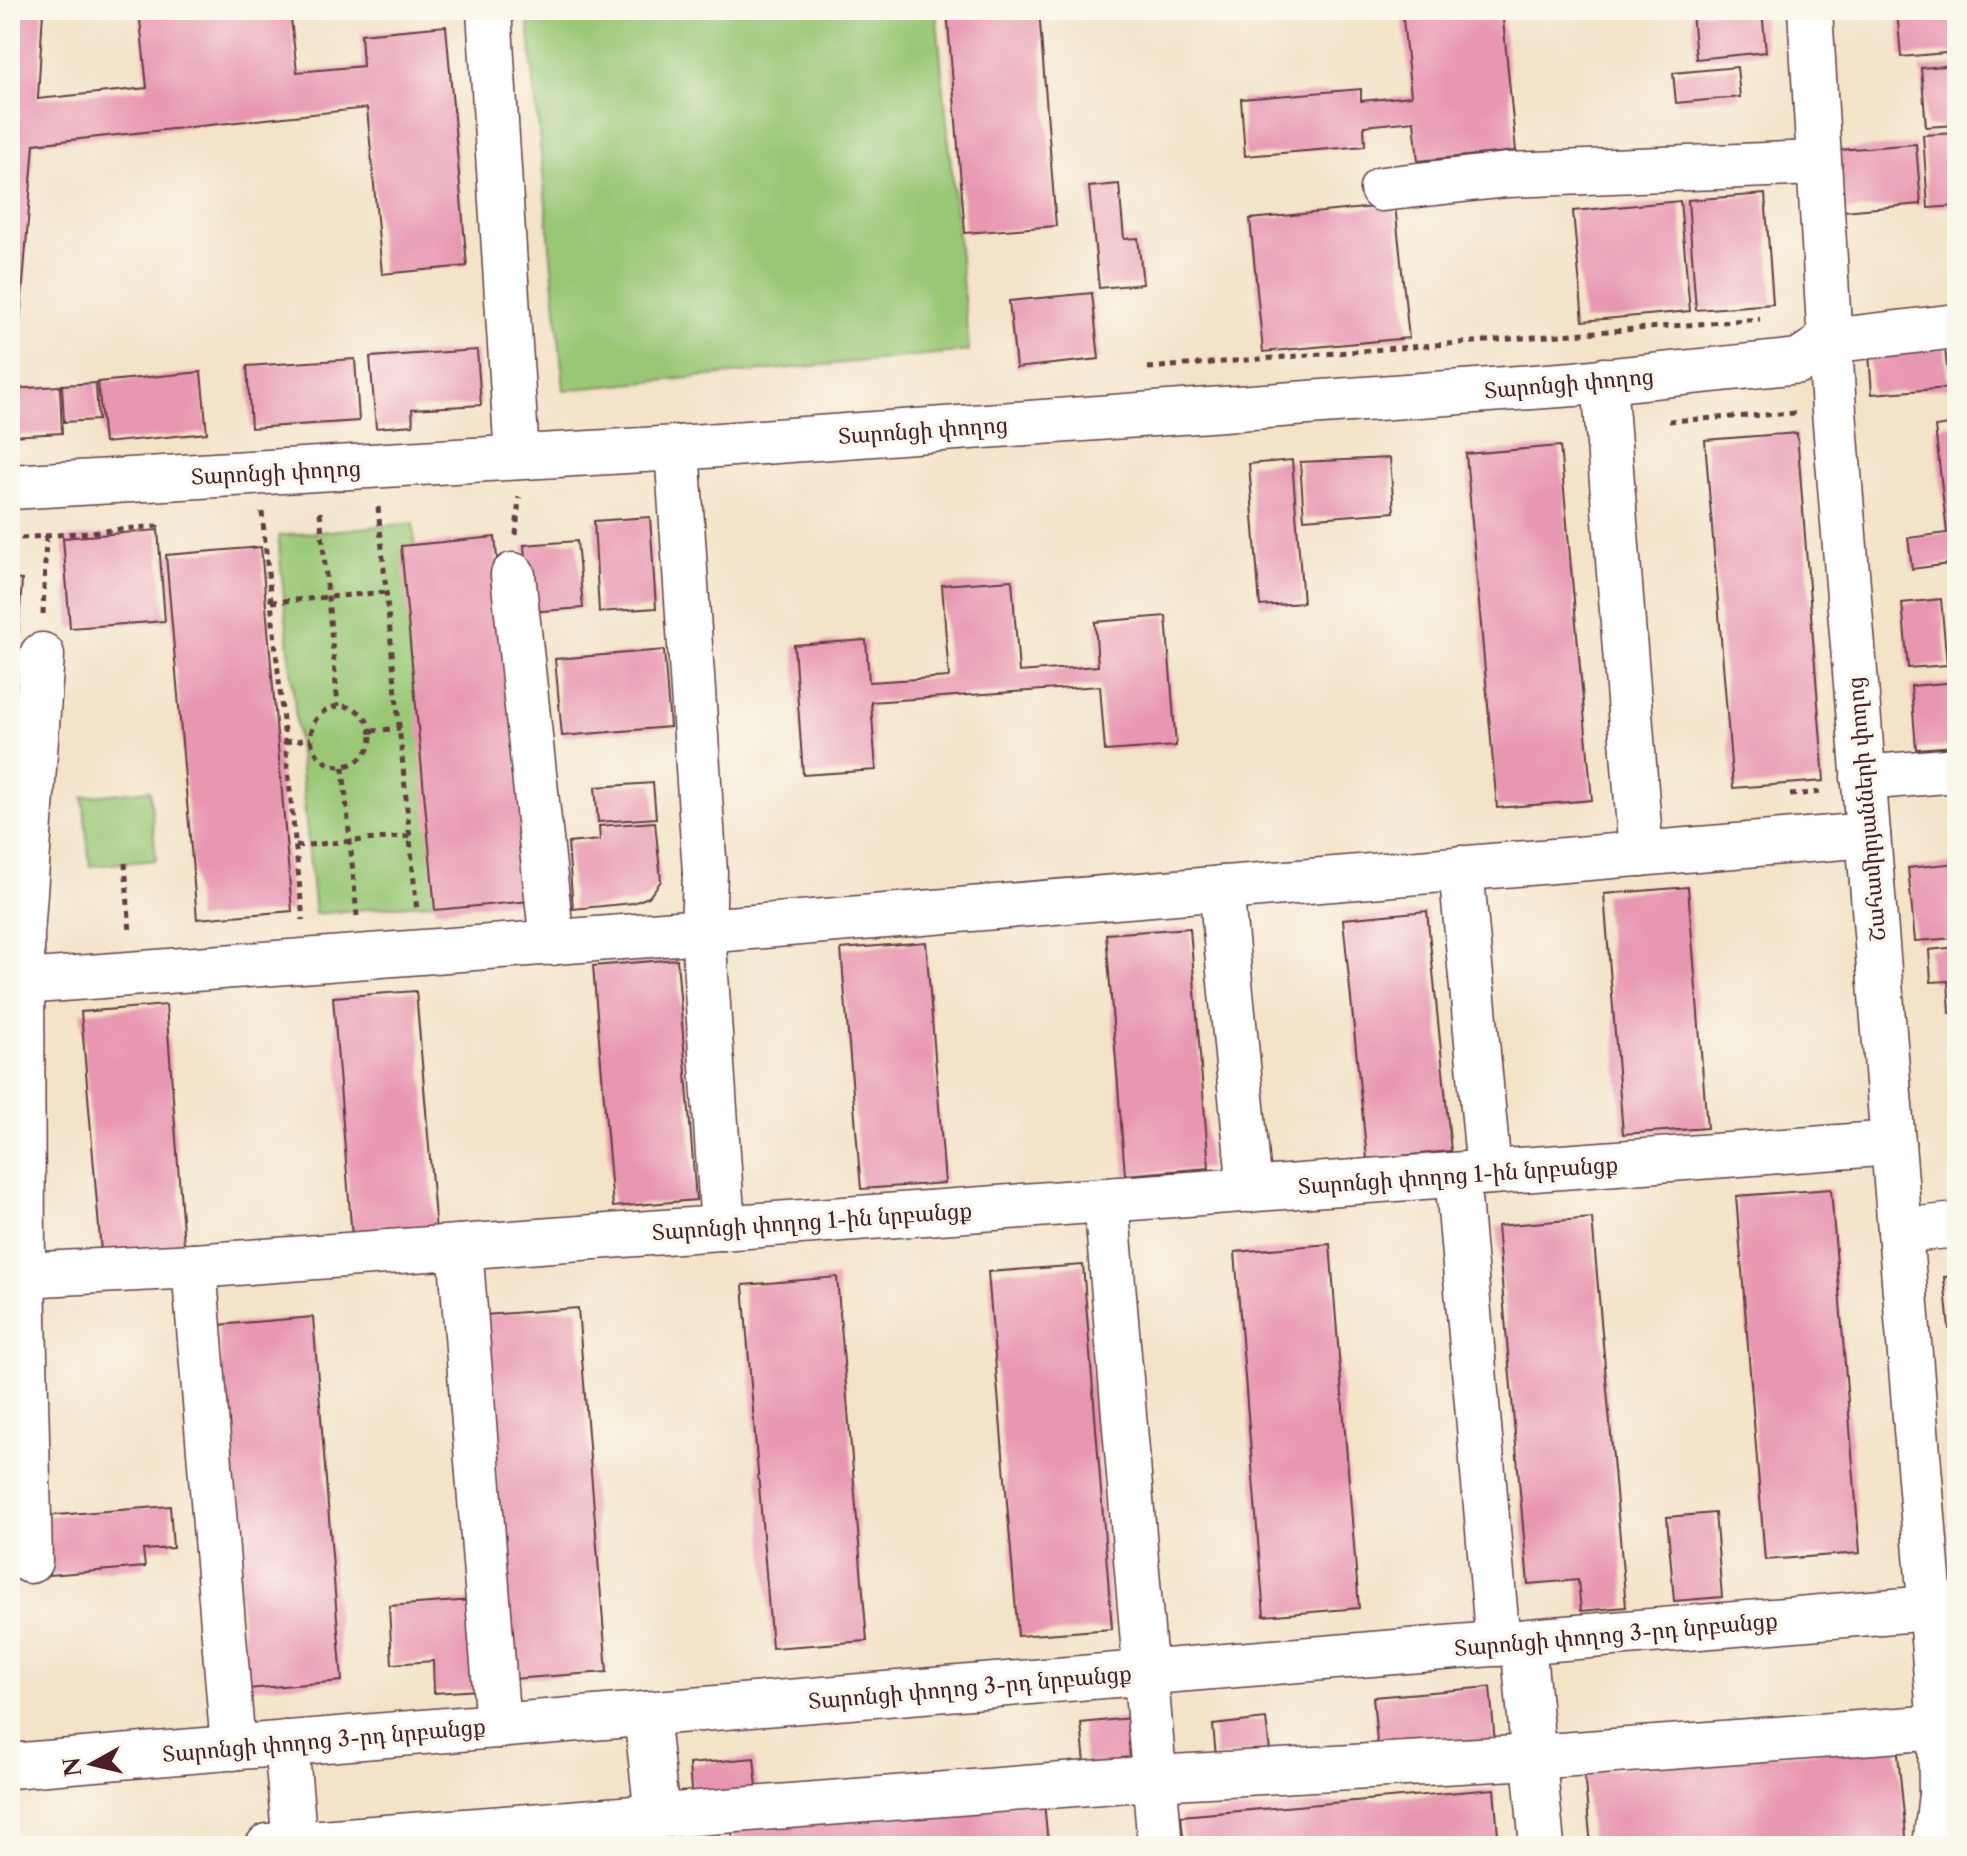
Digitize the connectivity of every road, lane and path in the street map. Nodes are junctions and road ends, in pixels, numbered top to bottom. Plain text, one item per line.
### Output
1 (489, 10) edge
2 (1810, 10) edge
3 (1818, 163) junction
4 (1382, 189) dead end
5 (1957, 326) edge
6 (1829, 341) junction
7 (1604, 380) junction
8 (677, 448) junction
9 (517, 457) junction
10 (10, 487) edge
11 (377, 498) dead end
12 (319, 500) dead end
13 (261, 503) dead end
14 (46, 536) dead end
15 (513, 575) dead end
16 (387, 592) junction
17 (328, 597) junction
18 (271, 602) junction
19 (42, 655) joint
20 (338, 706) junction
21 (400, 728) junction
22 (372, 731) junction
23 (311, 739) junction
24 (285, 742) junction
25 (343, 767) junction
26 (1957, 770) edge
27 (1863, 778) junction
28 (1868, 835) junction
29 (411, 836) junction
30 (350, 841) junction
31 (296, 846) junction
32 (1641, 854) junction
33 (125, 863) dead end
34 (1461, 868) junction
35 (1221, 888) junction
36 (703, 931) junction
37 (552, 943) junction
38 (420, 952) junction
39 (360, 957) junction
40 (307, 961) junction
41 (133, 974) junction
42 (22, 982) junction
43 (1893, 1143) junction
44 (1473, 1174) junction
45 (1250, 1190) junction
46 (1106, 1200) junction
47 (1957, 1225) edge
48 (723, 1228) junction
49 (1900, 1231) junction
50 (460, 1247) junction
51 (194, 1266) junction
52 (23, 1275) junction
53 (30, 1561) dead end
54 (1930, 1608) junction
55 (1510, 1643) junction
56 (1145, 1673) junction
57 (646, 1714) junction
58 (498, 1726) junction
59 (1940, 1727) junction
60 (286, 1743) junction
61 (233, 1748) junction
62 (1533, 1757) junction
63 (10, 1766) edge
64 (1154, 1778) junction
65 (1949, 1803) edge
66 (657, 1816) junction
67 (286, 1845) edge
68 (1160, 1846) edge
69 (1542, 1846) edge
70 (1935, 1846) edge

1 - 9 street
2 - 3 street, Շահամիրյանների փողոց
3 - 4 street
3 - 6 street, Շահամիրյանների փողոց
5 - 6 street
6 - 7 street, Տարոնցի փողոց
6 - 27 street, Շահամիրյանների փողոց
7 - 8 street, Տարոնցի փողոց
7 - 32 street
8 - 9 street, Տարոնցի փողոց
8 - 36 street
9 - 10 street, Տարոնցի փողոց
11 - 16 path
12 - 17 path
13 - 18 path
14 - 19 path
15 - 37 street
16 - 17 path
16 - 21 path
17 - 18 path
17 - 20 path
18 - 24 path
19 - 42 street
20 - 22 path
20 - 23 path
21 - 22 path
21 - 29 path
22 - 25 path
23 - 24 path
23 - 25 path
24 - 31 path
25 - 30 path
26 - 27 street
27 - 28 street, Շահամիրյանների փողոց
28 - 32 street
28 - 43 street, Շահամիրյանների փողոց
29 - 30 path
29 - 38 path
30 - 31 path
30 - 39 path
31 - 40 path
32 - 34 street
33 - 41 path
34 - 35 street
34 - 44 street
35 - 36 street
35 - 45 street
36 - 37 street
36 - 48 street
37 - 38 street
38 - 39 street
39 - 40 street
40 - 41 street
41 - 42 street
42 - 52 street
43 - 44 street, Տարոնցի փողոց 1-ին նրբանցք
43 - 49 street, Շահամիրյանների փողոց
44 - 45 street, Տարոնցի փողոց 1-ին նրբանցք
44 - 55 street
45 - 46 street, Տարոնցի փողոց 1-ին նրբանցք
46 - 48 street, Տարոնցի փողոց 1-ին նրբանցք
46 - 56 street
47 - 49 street
48 - 50 street, Տարոնցի փողոց 1-ին նրբանցք
49 - 54 street, Շահամիրյանների փողոց
50 - 51 street, Տարոնցի փողոց 1-ին նրբանցք
50 - 58 street
51 - 52 street, Տարոնցի փողոց 1-ին նրբանցք
51 - 61 street
52 - 53 street
54 - 55 street, Տարոնցի փողոց 3-րդ նրբանցք
54 - 59 street, Շահամիրյանների փողոց
55 - 56 street, Տարոնցի փողոց 3-րդ նրբանցք
55 - 62 street
56 - 57 street, Տարոնցի փողոց 3-րդ նրբանցք
56 - 64 street
57 - 58 street, Տարոնցի փողոց 3-րդ նրբանցք
57 - 66 street
58 - 60 street, Տարոնցի փողոց 3-րդ նրբանցք
59 - 62 street
59 - 65 street, Շահամիրյանների փողոց
60 - 61 street, Տարոնցի փողոց 3-րդ նրբանցք
60 - 67 street
61 - 63 street, Տարոնցի փողոց 3-րդ նրբանցք
62 - 64 street
62 - 69 street
64 - 66 street
64 - 68 street
65 - 70 street, Շահամիրյանների փողոց
66 - 67 street

